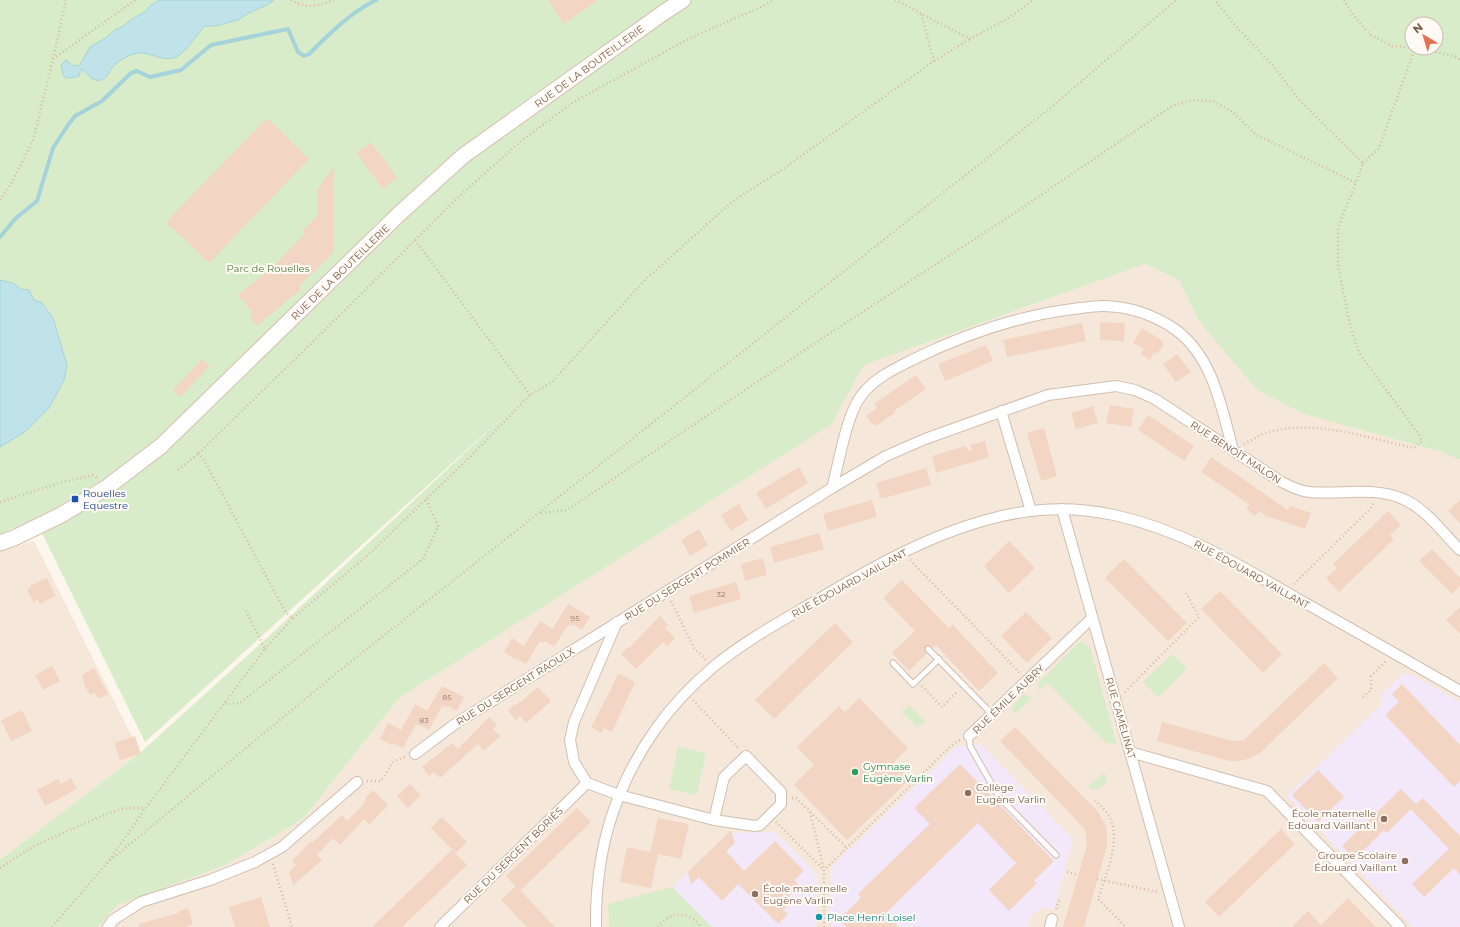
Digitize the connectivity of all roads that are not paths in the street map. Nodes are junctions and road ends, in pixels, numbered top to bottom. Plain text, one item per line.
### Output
1 (683, 0) edge
2 (1001, 411) junction
3 (1233, 450) junction
4 (832, 488) junction
5 (1062, 509) junction
6 (1031, 511) junction
7 (0, 543) edge
8 (1460, 550) edge
9 (1092, 618) junction
10 (617, 622) junction
11 (928, 648) dead end
12 (939, 659) junction
13 (892, 662) dead end
14 (1460, 691) edge
15 (992, 714) junction
16 (969, 736) joint
17 (1130, 752) junction
18 (415, 754) road end
19 (357, 782) road end
20 (587, 783) junction
21 (619, 795) junction
22 (714, 820) junction
23 (1056, 855) dead end
24 (108, 927) edge
25 (440, 927) edge
26 (596, 927) edge
27 (1179, 927) edge
28 (1400, 927) edge

1 - 7 street, RUE DE LA BOUTEILLERIE
2 - 3 street, RUE BENOÎT MALON
2 - 4 street, RUE BENOÎT MALON
2 - 6 street
3 - 4 street
3 - 8 street, RUE BENOÎT MALON
4 - 10 street, RUE DU SERGENT POMMIER
5 - 6 street, RUE ÉDOUARD VAILLANT
5 - 9 street, RUE CAMÉLINAT
5 - 14 street, RUE ÉDOUARD VAILLANT
6 - 21 street, RUE ÉDOUARD VAILLANT
9 - 15 street, RUE ÉMILE AUBRY
9 - 17 street, RUE CAMÉLINAT
10 - 18 street, RUE DU SERGENT RAOULX
10 - 20 street, RUE DU SERGENT POMMIER
11 - 12 lane
12 - 13 lane
12 - 15 lane
15 - 16 street, RUE ÉMILE AUBRY
16 - 23 lane
17 - 27 street, RUE CAMÉLINAT
17 - 28 street
19 - 24 street
20 - 21 street
20 - 25 street, RUE DU SERGENT BORIÈS
21 - 22 street
21 - 26 street, RUE ÉDOUARD VAILLANT
22 - 22 street

